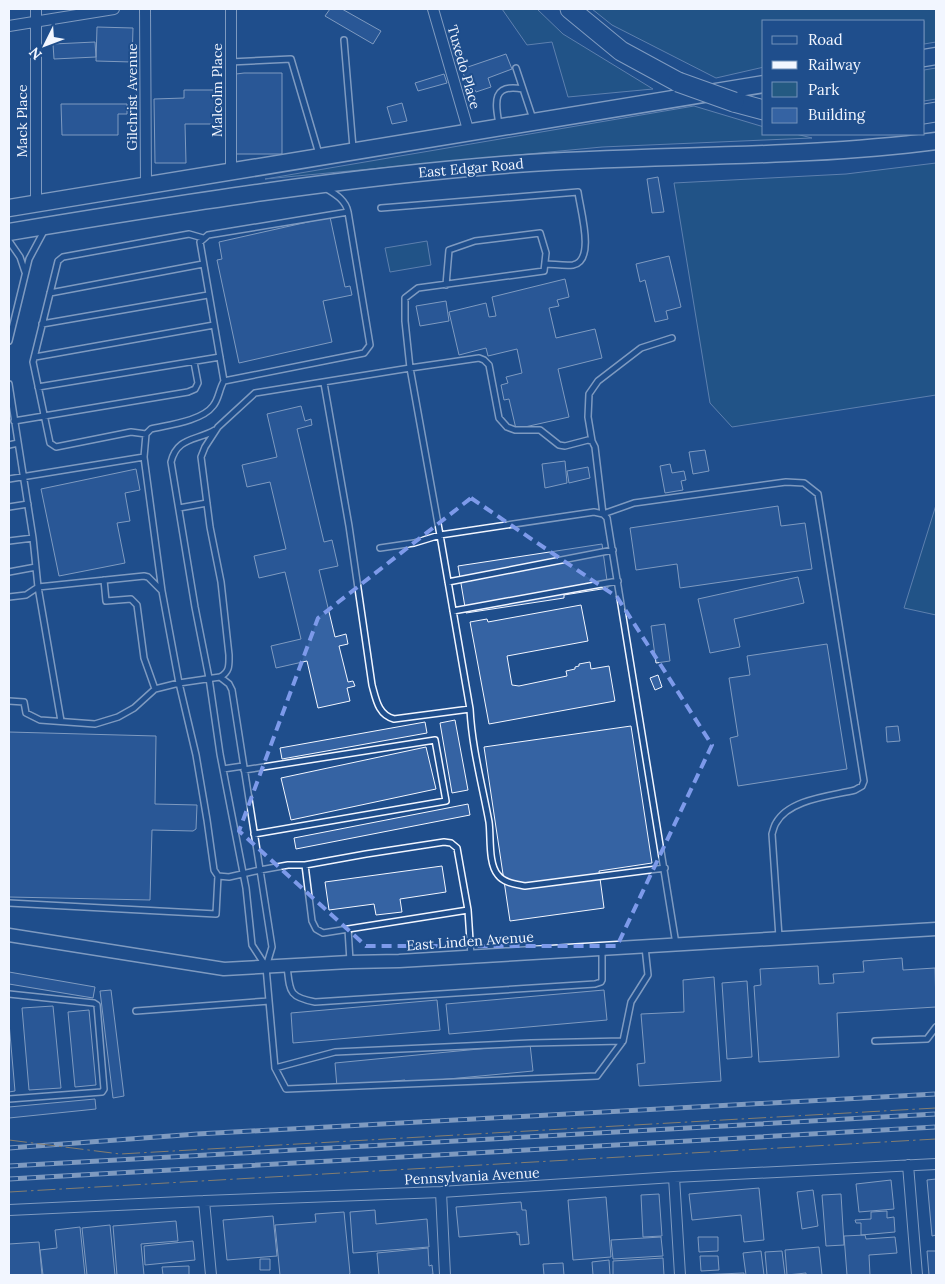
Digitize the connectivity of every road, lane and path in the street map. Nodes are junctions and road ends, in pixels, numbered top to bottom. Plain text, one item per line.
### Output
1 (36, 9) edge
2 (114, 9) edge
3 (145, 9) edge
4 (230, 9) edge
5 (433, 9) edge
6 (570, 9) edge
7 (36, 22) junction
8 (9, 26) edge
9 (344, 40) dead end
10 (230, 62) junction
11 (516, 68) dead end
12 (762, 84) edge
13 (523, 89) junction
14 (762, 109) edge
15 (534, 122) junction
16 (500, 127) junction
17 (469, 132) junction
18 (936, 141) edge
19 (354, 151) junction
20 (320, 157) junction
21 (231, 172) junction
22 (318, 184) junction
23 (146, 186) junction
24 (36, 204) junction
25 (9, 208) edge
26 (381, 208) dead end
27 (348, 212) junction
28 (46, 226) junction
29 (9, 232) edge
30 (203, 238) junction
31 (9, 242) edge
32 (203, 264) junction
33 (545, 264) junction
34 (26, 273) junction
35 (446, 285) junction
36 (50, 293) junction
37 (208, 295) junction
38 (42, 324) junction
39 (214, 326) junction
40 (672, 338) dead end
41 (9, 341) edge
42 (35, 357) junction
43 (220, 358) junction
44 (194, 362) junction
45 (410, 368) junction
46 (224, 381) junction
47 (324, 383) junction
48 (9, 384) edge
49 (38, 387) junction
50 (11, 413) edge
51 (44, 415) junction
52 (14, 421) junction
53 (218, 427) junction
54 (146, 434) junction
55 (592, 441) junction
56 (18, 443) junction
57 (9, 445) edge
58 (144, 457) junction
59 (23, 477) junction
60 (9, 480) edge
61 (207, 503) junction
62 (28, 504) junction
63 (9, 507) edge
64 (179, 508) junction
65 (603, 514) junction
66 (440, 535) junction
67 (33, 538) junction
68 (9, 541) edge
69 (380, 548) dead end
70 (613, 550) junction
71 (36, 567) junction
72 (9, 572) edge
73 (104, 580) junction
74 (618, 581) junction
75 (448, 582) junction
76 (38, 587) junction
77 (162, 591) junction
78 (9, 598) edge
79 (452, 611) junction
80 (220, 677) junction
81 (209, 678) junction
82 (179, 683) junction
83 (155, 689) junction
84 (9, 701) edge
85 (470, 709) junction
86 (61, 721) junction
87 (243, 768) junction
88 (223, 769) junction
89 (254, 834) junction
90 (305, 865) junction
91 (665, 868) junction
92 (260, 870) junction
93 (243, 874) junction
94 (218, 876) junction
95 (9, 903) edge
96 (468, 910) junction
97 (348, 929) junction
98 (936, 929) edge
99 (9, 935) edge
100 (779, 938) junction
101 (676, 944) junction
102 (644, 946) junction
103 (602, 949) junction
104 (471, 956) junction
105 (350, 962) junction
106 (287, 966) junction
107 (266, 967) junction
108 (9, 994) edge
109 (269, 1001) junction
110 (136, 1011) dead end
111 (936, 1027) edge
112 (623, 1041) junction
113 (875, 1041) dead end
114 (275, 1068) junction
115 (9, 1099) edge
116 (936, 1164) edge
117 (908, 1165) junction
118 (674, 1177) junction
119 (440, 1192) junction
120 (204, 1201) junction
121 (9, 1210) edge
122 (211, 1275) edge
123 (446, 1275) edge
124 (680, 1275) edge
125 (917, 1275) edge

1 - 7 street, Mack Place
2 - 7 street
3 - 23 street, Gilchrist Avenue
4 - 10 street, Malcolm Place
5 - 17 street, Tuxedo Place
6 - 14 highway, bridge
7 - 8 street
7 - 24 street, Mack Place
9 - 19 lane
10 - 20 lane
10 - 21 street, Malcolm Place
11 - 13 lane
12 - 15 highway
13 - 15 lane
13 - 16 lane
15 - 16 highway
16 - 17 highway
17 - 19 highway
18 - 22 highway, East Edgar Road
19 - 20 highway
20 - 21 highway
21 - 23 highway
22 - 27 lane
22 - 28 highway, East Edgar Road
23 - 24 highway
24 - 25 highway
26 - 33 lane
27 - 30 lane
27 - 46 lane
28 - 29 highway, East Edgar Road
28 - 34 lane
30 - 32 lane
30 - 36 lane
31 - 34 lane
32 - 36 lane
32 - 37 lane
33 - 35 lane
33 - 35 lane
34 - 41 lane
35 - 45 lane
36 - 38 lane
37 - 38 lane
37 - 39 lane
38 - 42 lane
39 - 42 lane
39 - 43 lane
40 - 55 lane
42 - 49 lane
43 - 44 lane
43 - 46 lane
44 - 49 lane
44 - 51 lane
45 - 47 lane
45 - 55 lane
45 - 66 lane
46 - 54 lane
47 - 53 lane
47 - 85 lane
48 - 50 lane
49 - 51 lane
50 - 52 lane
51 - 52 lane
51 - 54 lane
52 - 56 lane
53 - 61 lane
53 - 64 lane
54 - 58 lane
55 - 65 lane
56 - 57 lane
56 - 59 lane
58 - 59 lane
58 - 77 lane
59 - 60 lane
59 - 62 lane
61 - 64 lane
61 - 80 lane
62 - 63 lane
62 - 67 lane
64 - 81 lane
65 - 66 lane
65 - 70 lane
65 - 100 lane
66 - 69 lane
66 - 75 lane
67 - 68 lane
67 - 71 lane
70 - 74 lane
70 - 75 lane
71 - 72 lane
71 - 76 lane
73 - 76 lane
73 - 77 lane
73 - 83 lane
74 - 79 lane
74 - 91 lane
75 - 79 lane
76 - 78 lane
76 - 86 lane
77 - 82 lane
79 - 85 lane
80 - 81 lane
80 - 87 lane
81 - 82 lane
81 - 88 lane
82 - 83 lane
82 - 94 lane
83 - 86 lane
84 - 86 lane
85 - 91 lane
87 - 88 lane
87 - 89 lane
87 - 89 lane
88 - 93 lane
89 - 92 lane
90 - 92 lane
90 - 96 lane
90 - 97 lane
91 - 101 lane
92 - 93 lane
92 - 107 lane
93 - 94 lane
93 - 107 lane
94 - 95 lane
96 - 97 lane
96 - 104 lane
97 - 105 lane
98 - 100 street, East Linden Avenue
99 - 107 street, East Linden Avenue
100 - 101 street, East Linden Avenue
101 - 102 street, East Linden Avenue
102 - 103 street, East Linden Avenue
102 - 112 lane
103 - 104 street, East Linden Avenue
103 - 106 lane
104 - 105 street, East Linden Avenue
105 - 106 street, East Linden Avenue
106 - 107 street, East Linden Avenue
107 - 109 lane
108 - 115 lane
109 - 110 lane
109 - 114 lane
111 - 113 lane
112 - 114 lane
112 - 114 lane
116 - 117 street, Pennsylvania Avenue
117 - 118 street, Pennsylvania Avenue
117 - 125 street
118 - 119 street, Pennsylvania Avenue
118 - 124 street
119 - 120 street, Pennsylvania Avenue
119 - 123 street
120 - 121 street, Pennsylvania Avenue
120 - 122 street

